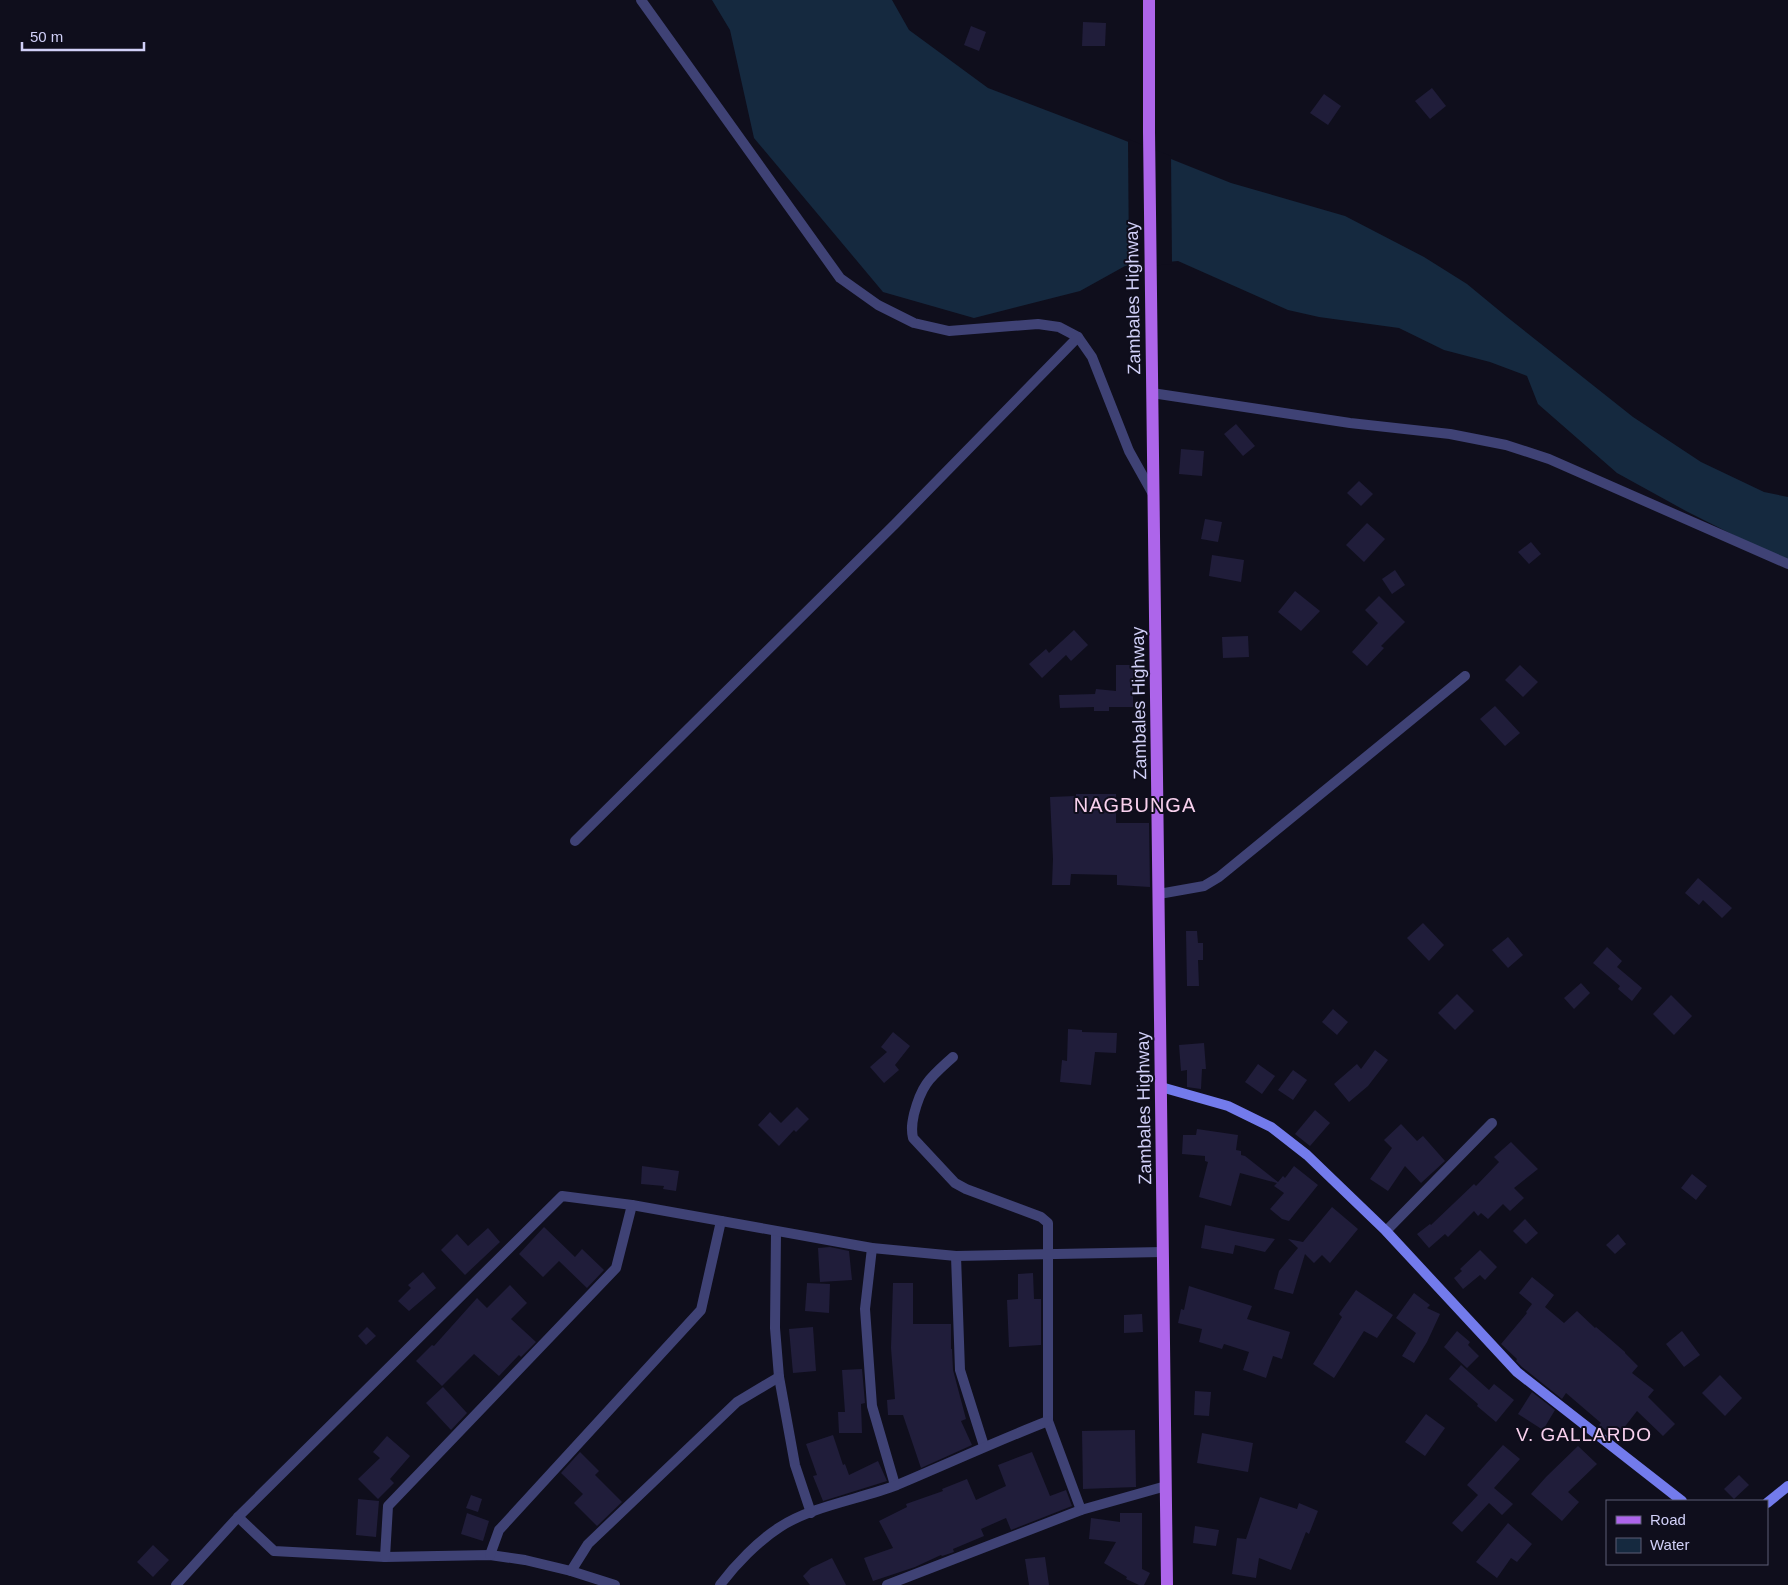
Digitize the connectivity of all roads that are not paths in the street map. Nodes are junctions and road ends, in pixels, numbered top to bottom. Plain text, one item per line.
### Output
1 (641, 0) edge
2 (1149, 0) edge
3 (1078, 338) junction
4 (1152, 393) junction
5 (1153, 495) junction
6 (1788, 564) edge
7 (1465, 676) dead end
8 (575, 841) dead end
9 (1159, 894) junction
10 (953, 1057) dead end
11 (1161, 1087) junction
12 (1492, 1123) dead end
13 (632, 1205) junction
14 (721, 1221) junction
15 (1386, 1231) junction
16 (776, 1232) junction
17 (872, 1248) junction
18 (1163, 1252) junction
19 (1048, 1254) junction
20 (956, 1256) junction
21 (779, 1377) junction
22 (1048, 1421) junction
23 (984, 1446) junction
24 (896, 1485) junction
25 (1166, 1486) junction
26 (1788, 1486) edge
27 (1681, 1500) edge
28 (1768, 1502) edge
29 (1081, 1510) junction
30 (811, 1513) junction
31 (238, 1517) junction
32 (490, 1555) junction
33 (385, 1557) junction
34 (571, 1571) junction
35 (176, 1585) edge
36 (615, 1585) edge
37 (720, 1585) edge
38 (887, 1585) edge
39 (1167, 1585) edge

1 - 3 street
2 - 4 main road, Zambales Highway
3 - 5 street
3 - 8 street
4 - 5 main road, Zambales Highway
4 - 6 street
5 - 9 main road, Zambales Highway
7 - 9 street
9 - 11 main road, Zambales Highway
10 - 19 street
11 - 15 street
11 - 18 main road, Zambales Highway
12 - 15 street
13 - 14 street
13 - 31 street
13 - 33 street
14 - 16 street
14 - 32 street
15 - 27 street
16 - 17 street
16 - 21 street
17 - 20 street
17 - 24 street
18 - 19 street
18 - 25 main road, Zambales Highway
19 - 20 street
19 - 22 street
20 - 23 street
21 - 30 street
21 - 34 street
22 - 23 street
22 - 29 street
23 - 24 street
24 - 30 street
25 - 29 street
25 - 39 main road, Zambales Highway
26 - 28 street
29 - 38 street
30 - 37 street
31 - 33 street
31 - 35 street
32 - 33 street
32 - 34 street
34 - 36 street

